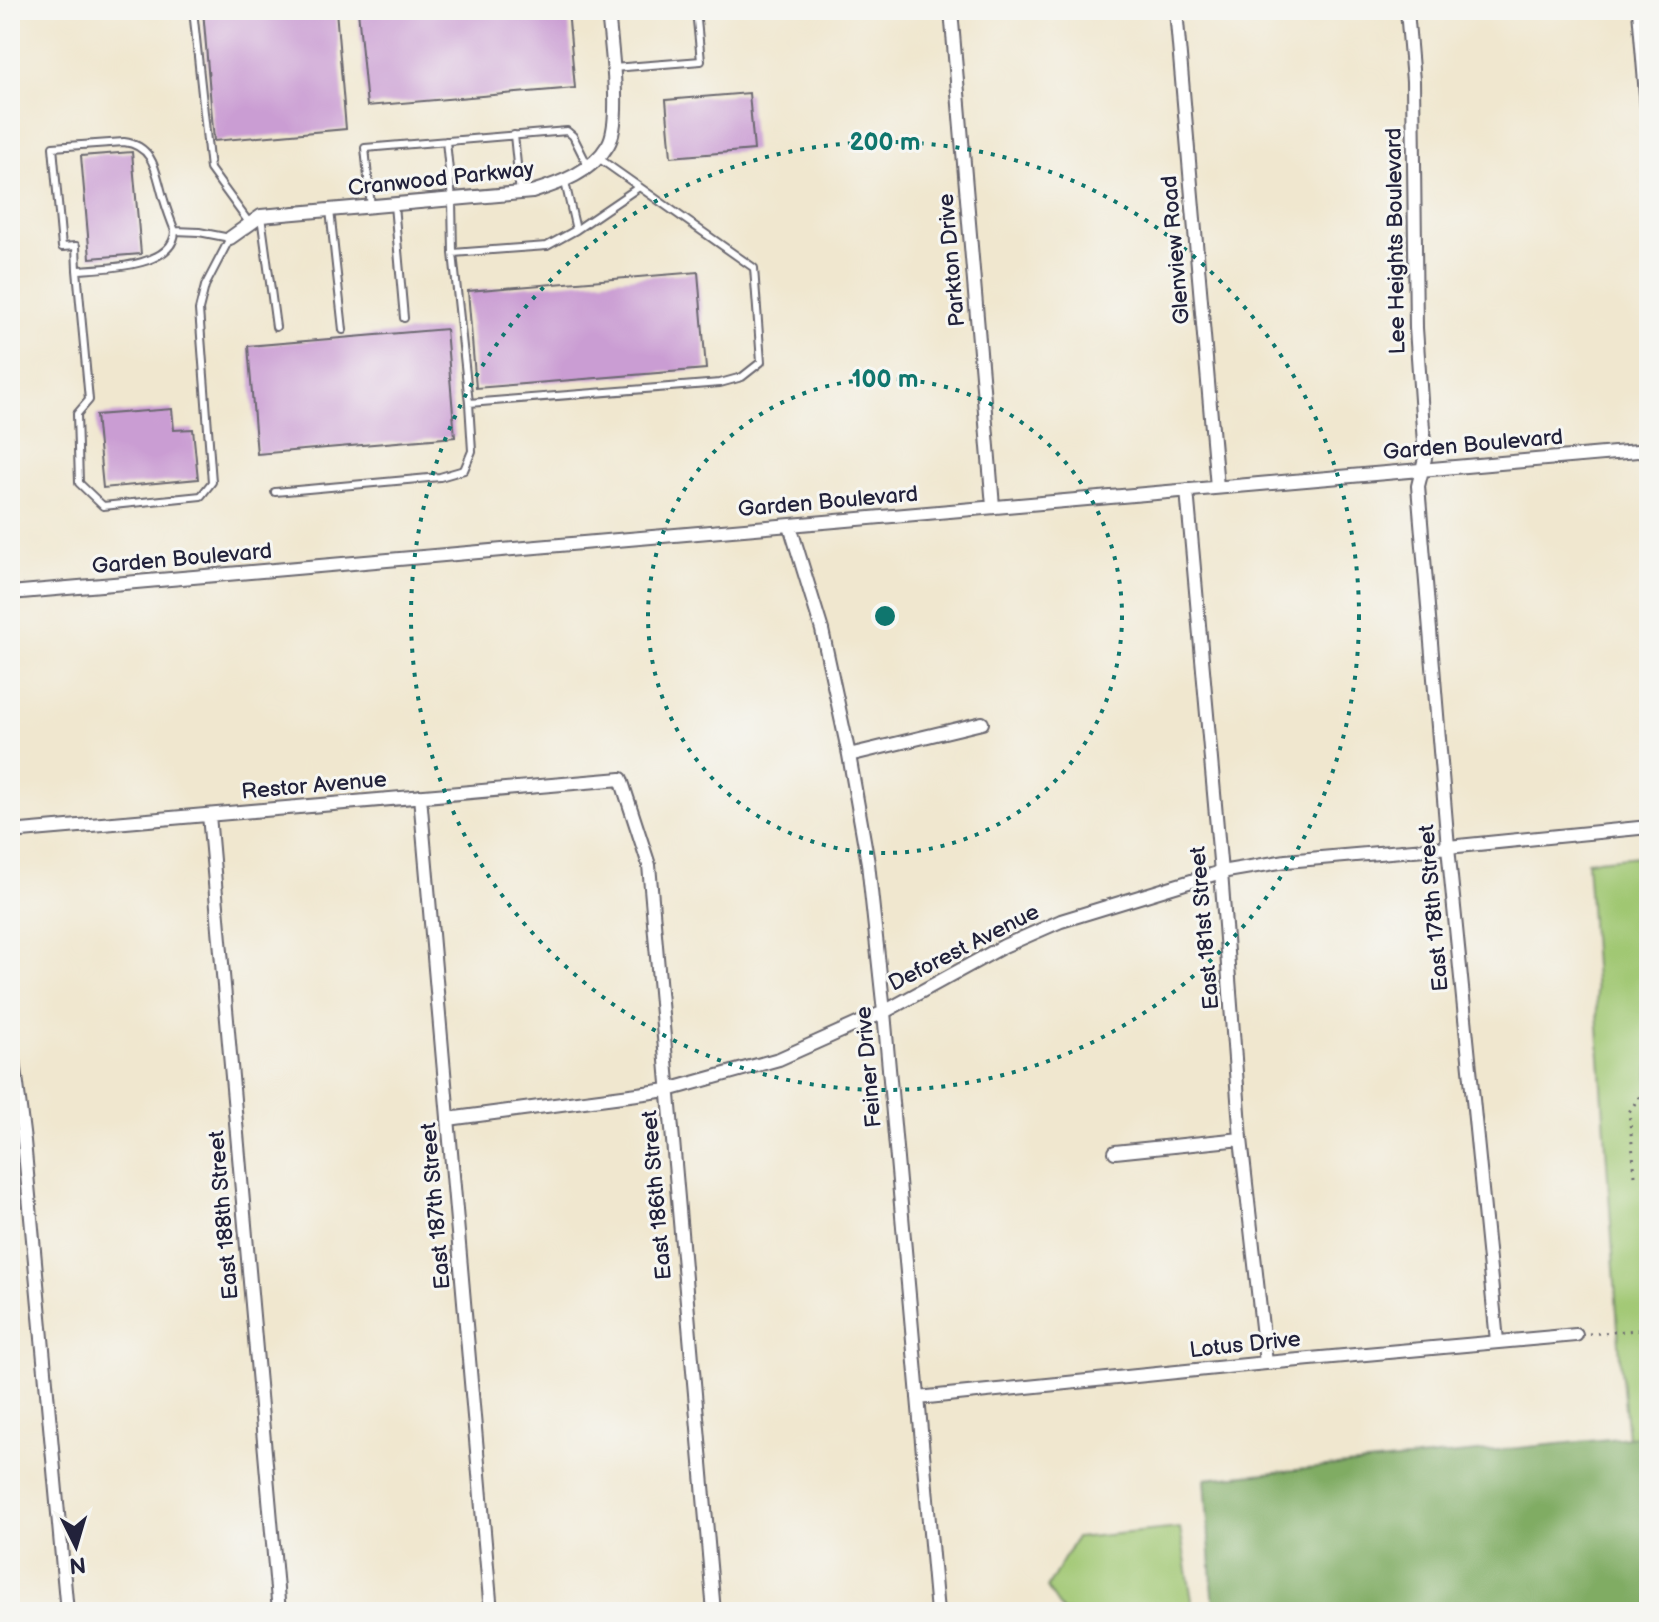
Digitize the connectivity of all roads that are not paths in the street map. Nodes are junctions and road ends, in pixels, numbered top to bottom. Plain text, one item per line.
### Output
1 (193, 10) edge
2 (951, 10) edge
3 (1176, 10) edge
4 (1407, 10) edge
5 (1639, 10) edge
6 (608, 13) edge
7 (613, 68) junction
8 (1649, 132) edge
9 (514, 135) junction
10 (446, 141) junction
11 (592, 162) junction
12 (565, 182) junction
13 (639, 187) junction
14 (520, 194) junction
15 (452, 200) junction
16 (394, 205) junction
17 (371, 207) junction
18 (330, 210) junction
19 (256, 220) junction
20 (576, 230) junction
21 (175, 231) junction
22 (230, 238) junction
23 (453, 253) junction
24 (77, 270) junction
25 (404, 318) dead end
26 (276, 327) dead end
27 (343, 330) dead end
28 (469, 403) junction
29 (1649, 450) edge
30 (1422, 470) junction
31 (1217, 487) junction
32 (1187, 490) junction
33 (275, 492) dead end
34 (993, 506) junction
35 (790, 526) junction
36 (10, 593) edge
37 (982, 723) dead end
38 (849, 755) junction
39 (621, 779) joint
40 (420, 796) junction
41 (209, 815) junction
42 (1649, 827) edge
43 (10, 832) edge
44 (1448, 847) junction
45 (1221, 872) junction
46 (884, 1012) junction
47 (10, 1028) edge
48 (668, 1090) junction
49 (448, 1119) junction
50 (1241, 1139) junction
51 (1115, 1152) dead end
52 (1576, 1335) road end
53 (1497, 1341) junction
54 (1266, 1363) junction
55 (918, 1398) junction
56 (67, 1612) edge
57 (279, 1612) edge
58 (491, 1612) edge
59 (714, 1612) edge
60 (937, 1612) edge

1 - 19 lane
2 - 34 street, Parkton Drive
3 - 31 street, Glenview Road
4 - 30 street, Lee Heights Boulevard
5 - 8 street
6 - 7 street
6 - 7 lane
7 - 11 street
9 - 10 lane
9 - 11 lane
9 - 14 lane
10 - 15 lane
10 - 17 lane
11 - 12 street, Cranwood Parkway
11 - 13 lane
12 - 14 street, Cranwood Parkway
12 - 20 lane
13 - 20 lane
13 - 28 lane
14 - 15 street, Cranwood Parkway
15 - 16 street, Cranwood Parkway
15 - 23 lane
16 - 17 street, Cranwood Parkway
16 - 25 lane
17 - 18 street, Cranwood Parkway
18 - 19 street, Cranwood Parkway
18 - 27 lane
19 - 22 street
19 - 26 lane
20 - 23 lane
21 - 22 lane
21 - 24 lane
21 - 24 lane
22 - 24 lane
23 - 28 lane
28 - 33 lane
29 - 30 street, Garden Boulevard
30 - 31 street, Garden Boulevard
30 - 44 street, East 178th Street
31 - 32 street, Garden Boulevard
32 - 34 street, Garden Boulevard
32 - 45 street, East 181st Street
34 - 35 street, Garden Boulevard
35 - 36 street, Garden Boulevard
35 - 38 street, Feiner Drive
37 - 38 street
38 - 46 street, Feiner Drive
39 - 40 street, Restor Avenue
39 - 48 street, East 186th Street
40 - 41 street, Restor Avenue
40 - 49 street, East 187th Street
41 - 43 street, Restor Avenue
41 - 57 street, East 188th Street
42 - 44 street, Deforest Avenue
44 - 45 street, Deforest Avenue
44 - 53 street, East 178th Street
45 - 46 street, Deforest Avenue
45 - 50 street, East 181st Street
46 - 48 street, Deforest Avenue
46 - 55 street, Feiner Drive
47 - 56 street
48 - 49 street, Deforest Avenue
48 - 59 street, East 186th Street
49 - 58 street, East 187th Street
50 - 51 street
50 - 54 street, East 181st Street
52 - 53 street, Lotus Drive
53 - 54 street, Lotus Drive
54 - 55 street, Lotus Drive
55 - 60 street, Feiner Drive

